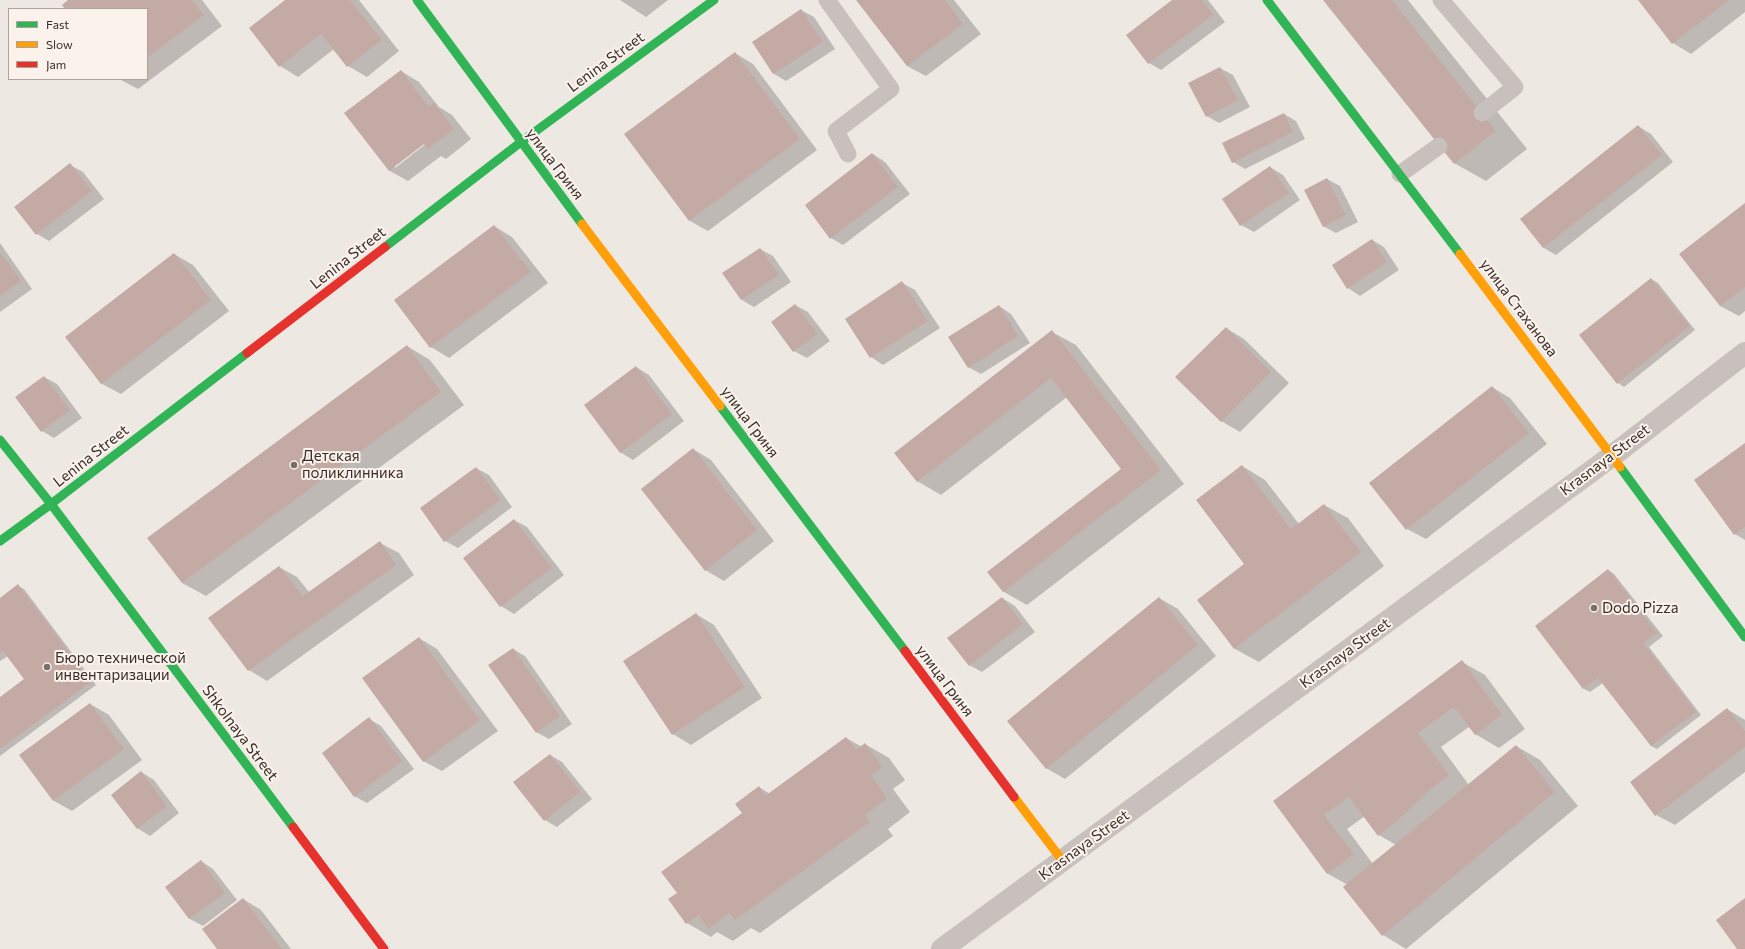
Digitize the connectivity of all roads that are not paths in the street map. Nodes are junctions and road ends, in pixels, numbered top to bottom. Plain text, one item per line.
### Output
1 (418, 0) edge
2 (714, 0) edge
3 (827, 0) edge
4 (1267, 0) edge
5 (1442, 0) edge
6 (1482, 113) dead end
7 (521, 142) junction
8 (1439, 146) dead end
9 (848, 154) dead end
10 (1400, 174) junction
11 (1745, 353) edge
12 (0, 440) edge
13 (1612, 456) junction
14 (51, 504) junction
15 (0, 540) edge
16 (1745, 637) edge
17 (1062, 860) junction
18 (384, 949) edge
19 (942, 949) edge

1 - 7 street, улица Гриня
2 - 7 street, Lenina Street
3 - 9 lane
4 - 10 street, улица Стаханова
5 - 6 lane
7 - 14 street, Lenina Street
7 - 17 street, улица Гриня
8 - 10 lane
10 - 13 street, улица Стаханова
11 - 13 street, Krasnaya Street
12 - 14 street, Shkolnaya Street
13 - 16 street, улица Стаханова
13 - 17 street, Krasnaya Street
14 - 15 street, Lenina Street
14 - 18 street, Shkolnaya Street
17 - 19 street, Krasnaya Street

